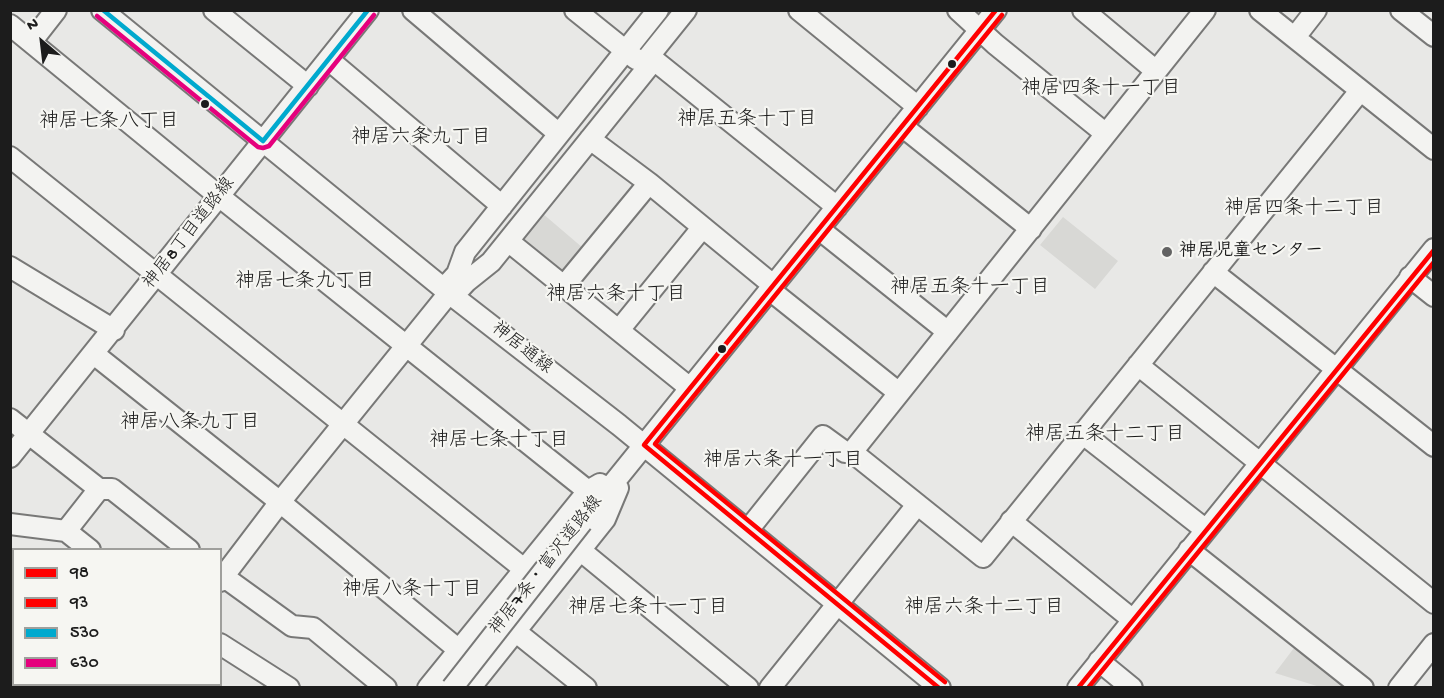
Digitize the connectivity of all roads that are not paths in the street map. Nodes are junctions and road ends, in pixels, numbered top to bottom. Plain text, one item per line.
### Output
1 (56, 10) edge
2 (102, 10) edge
3 (214, 10) edge
4 (368, 10) edge
5 (413, 10) edge
6 (575, 10) edge
7 (658, 10) edge
8 (686, 10) edge
9 (799, 10) edge
10 (958, 10) edge
11 (996, 10) edge
12 (1083, 10) edge
13 (1205, 10) edge
14 (1260, 10) edge
15 (1316, 10) edge
16 (1401, 10) edge
17 (10, 25) edge
18 (980, 31) junction
19 (1434, 36) edge
20 (1295, 37) junction
21 (31, 42) junction
22 (625, 51) junction
23 (328, 60) junction
24 (649, 61) junction
25 (1156, 71) junction
26 (308, 86) junction
27 (1360, 91) junction
28 (918, 107) junction
29 (902, 126) junction
30 (559, 134) junction
31 (1106, 134) junction
32 (590, 139) junction
33 (263, 141) junction
34 (1434, 149) edge
35 (10, 157) edge
36 (649, 183) junction
37 (220, 196) junction
38 (502, 206) junction
39 (837, 207) junction
40 (702, 228) junction
41 (819, 229) junction
42 (1030, 229) junction
43 (508, 241) junction
44 (1434, 249) edge
45 (10, 267) edge
46 (1213, 272) junction
47 (156, 276) junction
48 (1410, 277) junction
49 (564, 286) junction
50 (771, 287) junction
51 (449, 292) junction
52 (1434, 296) edge
53 (114, 330) junction
54 (619, 330) junction
55 (948, 332) junction
56 (407, 345) junction
57 (93, 354) junction
58 (1138, 365) junction
59 (1337, 368) junction
60 (690, 388) junction
61 (900, 393) junction
62 (10, 419) edge
63 (344, 424) junction
64 (1082, 432) junction
65 (29, 434) junction
66 (644, 445) junction
67 (1434, 446) edge
68 (852, 452) junction
69 (10, 457) edge
70 (1260, 464) junction
71 (627, 466) junction
72 (99, 489) junction
73 (588, 491) junction
74 (280, 502) junction
75 (917, 505) junction
76 (1011, 522) junction
77 (10, 524) edge
78 (748, 530) junction
79 (1206, 530) junction
80 (66, 531) junction
81 (89, 548) edge
82 (188, 548) edge
83 (580, 550) junction
84 (1189, 550) junction
85 (524, 569) junction
86 (222, 577) edge
87 (1434, 603) edge
88 (838, 604) junction
89 (1133, 620) junction
90 (515, 631) junction
91 (1434, 644) edge
92 (222, 645) edge
93 (458, 651) junction
94 (1099, 661) junction
95 (483, 670) junction
96 (289, 687) edge
97 (386, 687) edge
98 (428, 687) edge
99 (452, 687) edge
100 (470, 687) edge
101 (586, 687) edge
102 (748, 687) edge
103 (770, 687) edge
104 (940, 687) edge
105 (1078, 687) edge
106 (1132, 687) edge
107 (1363, 687) edge
108 (1399, 687) edge

1 - 21 street
2 - 33 street, 神居通線
3 - 26 street
4 - 23 street, 神居8丁目道路線
5 - 30 street
6 - 22 street
7 - 22 street
8 - 24 street
9 - 28 street
10 - 18 street
11 - 18 street, 神居7条・富沢道路線
12 - 25 street
13 - 25 street
14 - 20 street
15 - 20 street
16 - 19 street
17 - 21 street
18 - 28 street, 神居7条・富沢道路線
18 - 31 street
20 - 27 street
21 - 37 street
22 - 24 street
22 - 30 street
23 - 26 street, 神居8丁目道路線
23 - 38 street
24 - 32 street
24 - 39 street
25 - 31 street
26 - 33 street, 神居8丁目道路線
27 - 34 street
27 - 46 street
28 - 29 street, 神居7条・富沢道路線
29 - 39 street, 神居7条・富沢道路線
29 - 42 street
30 - 38 street
31 - 42 street
32 - 36 street
32 - 43 street
33 - 37 street, 神居8丁目道路線
33 - 51 street, 神居通線
35 - 47 street
36 - 40 street
36 - 49 street
37 - 47 street, 神居8丁目道路線
37 - 56 street
38 - 51 street
39 - 41 street, 神居7条・富沢道路線
40 - 50 street
40 - 54 street
41 - 50 street, 神居7条・富沢道路線
41 - 55 street
42 - 55 street
43 - 49 street
43 - 51 street
44 - 48 street
45 - 53 street
46 - 58 street
46 - 59 street
47 - 53 street, 神居8丁目道路線
47 - 63 street
48 - 52 street
48 - 59 street
49 - 54 street
50 - 60 street, 神居7条・富沢道路線
50 - 61 street
51 - 56 street
51 - 66 street, 神居通線
53 - 57 street, 神居8丁目道路線
54 - 60 street
55 - 61 street
56 - 63 street
56 - 73 street
57 - 65 street, 神居8丁目道路線
57 - 74 street
58 - 64 street
58 - 70 street
59 - 67 street
59 - 70 street
60 - 66 street, 神居7条・富沢道路線
61 - 68 street
62 - 65 street
63 - 74 street
63 - 85 street
64 - 76 street
64 - 79 street
65 - 69 street, 神居8丁目道路線
65 - 72 street
66 - 71 street, 神居7条・富沢道路線
66 - 78 street, 神居通線
68 - 75 street
68 - 78 street
70 - 79 street
70 - 87 street
71 - 73 street
71 - 83 street
71 - 99 street, 神居7条・富沢道路線, bridge
72 - 80 street
72 - 82 street
73 - 85 street
74 - 86 street
74 - 93 street
75 - 76 street
75 - 88 street
76 - 89 street
77 - 80 street
78 - 88 street, 神居通線
79 - 84 street
80 - 81 street
83 - 90 street
83 - 102 street
84 - 89 street
84 - 107 street
85 - 93 street
86 - 97 street
88 - 103 street
88 - 104 street, 神居通線
89 - 94 street
90 - 95 street
90 - 101 street
91 - 108 street
92 - 96 street
93 - 95 street
93 - 98 street
94 - 105 street
94 - 106 street
95 - 100 street

